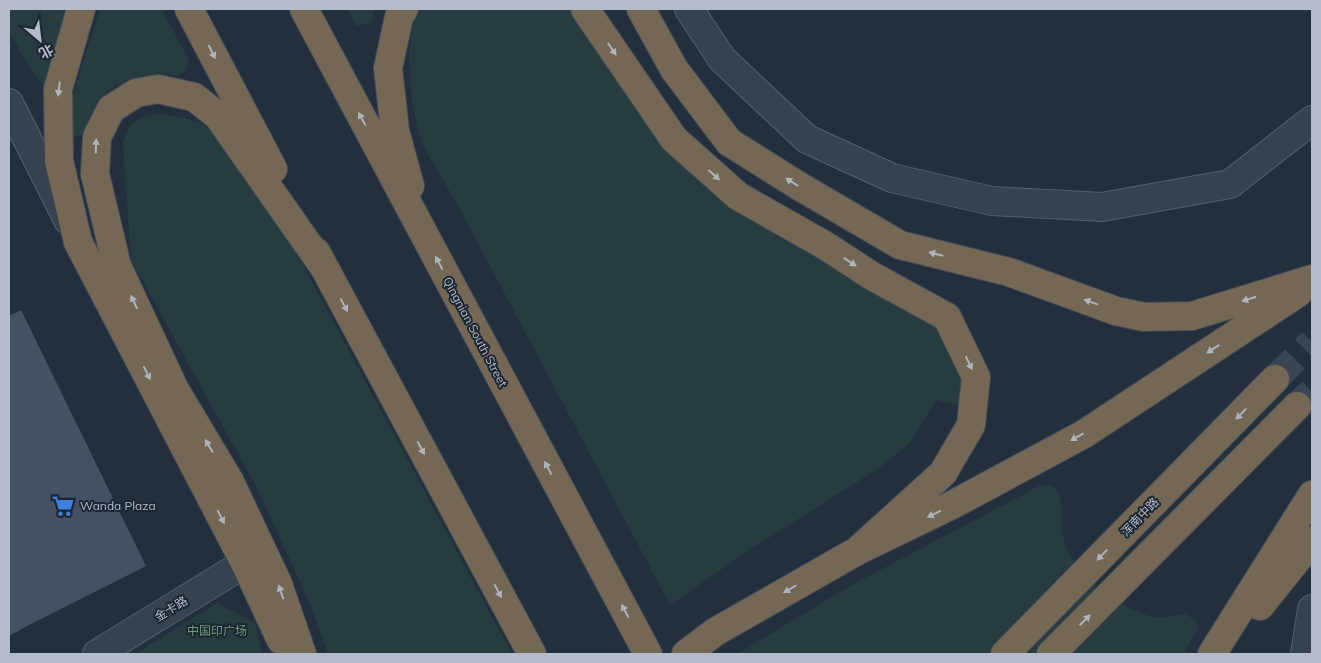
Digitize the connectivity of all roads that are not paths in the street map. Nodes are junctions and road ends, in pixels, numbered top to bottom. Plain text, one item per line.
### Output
1 (81, 9) edge
2 (190, 9) edge
3 (304, 9) edge
4 (404, 9) edge
5 (585, 9) edge
6 (641, 9) edge
7 (689, 9) edge
8 (9, 103) edge
9 (1312, 120) edge
10 (424, 236) junction
11 (78, 242) junction
12 (324, 267) junction
13 (1312, 279) edge
14 (1312, 284) edge
15 (1275, 379) tunnel mouth
16 (1297, 406) tunnel mouth
17 (1312, 495) edge
18 (1312, 541) edge
19 (857, 551) junction
20 (246, 563) junction
21 (1312, 609) edge
22 (97, 654) edge
23 (286, 654) edge
24 (302, 654) edge
25 (532, 654) edge
26 (648, 654) edge
27 (686, 654) edge
28 (1005, 654) edge
29 (1051, 654) edge
30 (1212, 654) edge
31 (1222, 654) edge
32 (1304, 654) edge

1 -> 11 highway
2 -> 12 highway
10 -> 3 highway, Qingnian South Street
4 - 10 highway
5 -> 19 highway
13 -> 6 highway
7 - 9 street
8 - 11 street
26 -> 10 highway, Qingnian South Street
11 -> 20 highway
24 -> 12 highway
12 -> 25 highway
14 -> 19 highway
15 -> 28 highway, 浑南中路
29 -> 16 highway
17 - 30 highway
18 - 31 highway
19 -> 27 highway
20 - 22 street, 金卡路
20 - 23 highway
21 - 32 street

